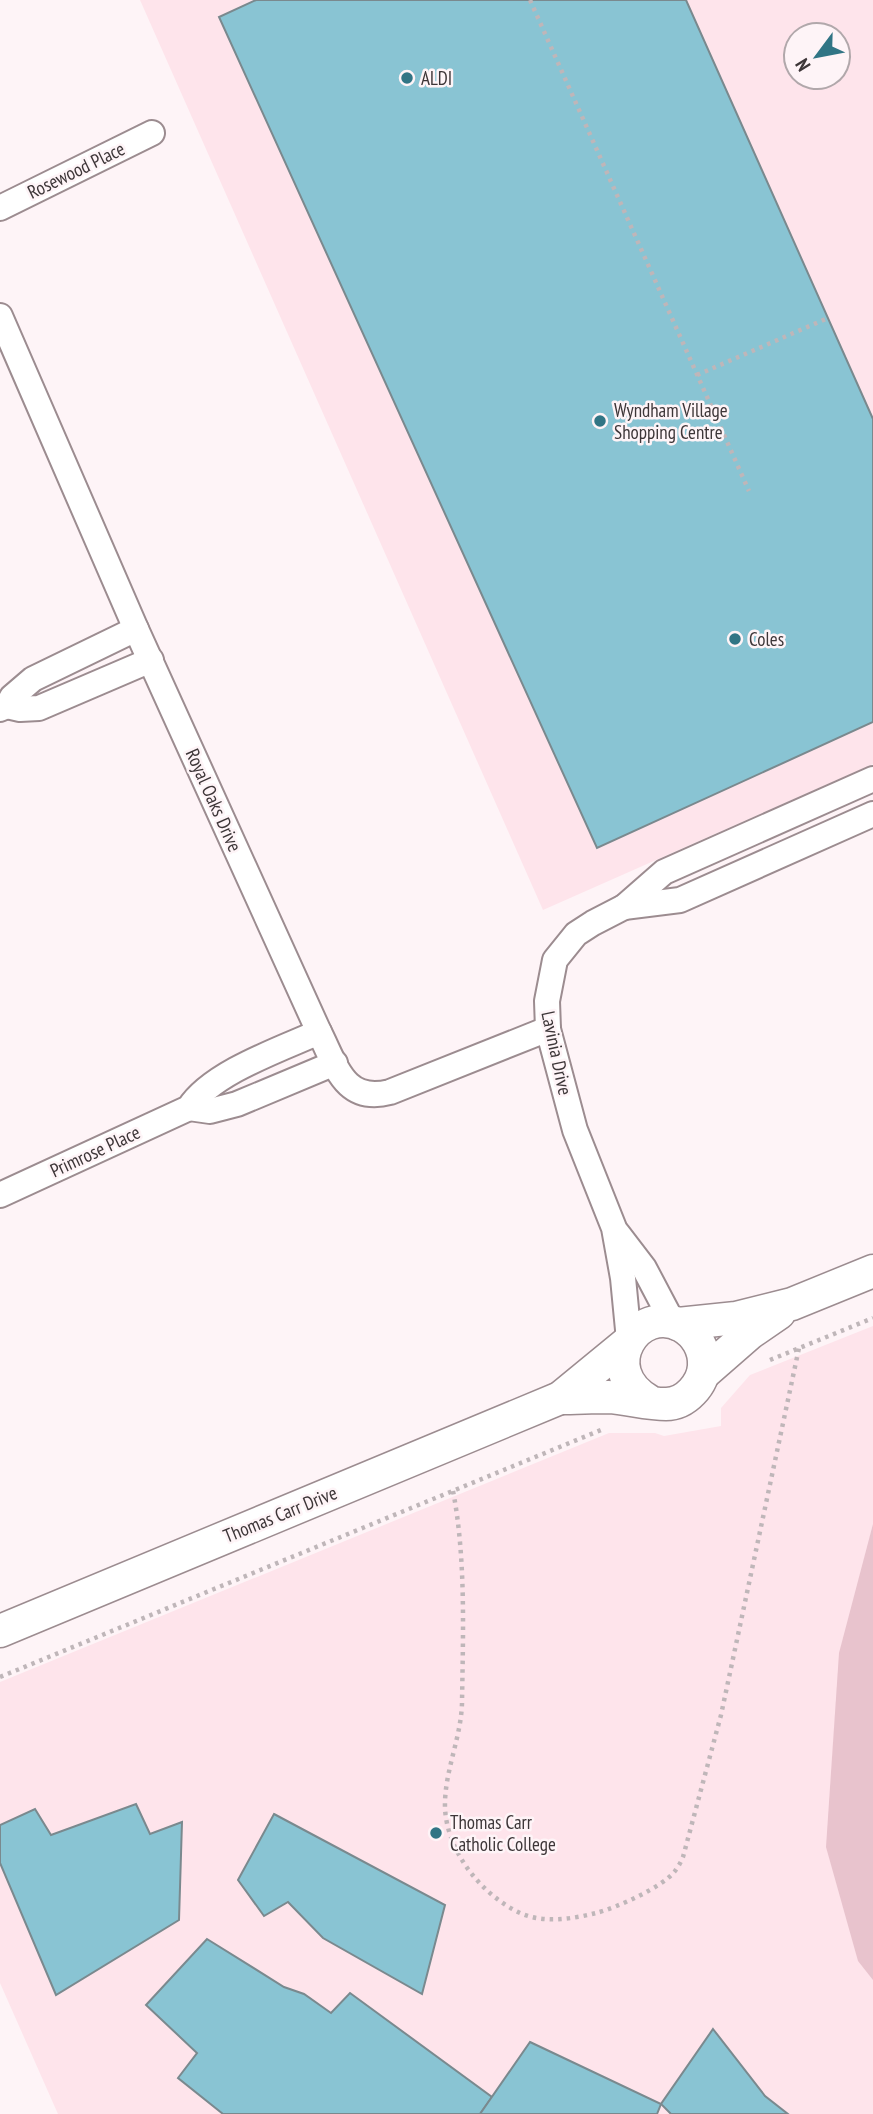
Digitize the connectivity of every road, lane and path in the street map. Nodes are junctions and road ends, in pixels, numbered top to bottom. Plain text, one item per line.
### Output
1 (530, 0) edge
2 (152, 133) dead end
3 (0, 208) edge
4 (0, 316) edge
5 (828, 318) dead end
6 (697, 375) junction
7 (749, 491) dead end
8 (136, 629) junction
9 (151, 660) junction
10 (4, 708) edge
11 (873, 779) edge
12 (873, 814) edge
13 (624, 908) junction
14 (548, 1029) junction
15 (319, 1032) junction
16 (335, 1063) junction
17 (189, 1108) junction
18 (0, 1195) edge
19 (614, 1228) junction
20 (873, 1271) edge
21 (792, 1304) junction
22 (873, 1318) edge
23 (676, 1324) junction
24 (628, 1341) junction
25 (799, 1349) junction
26 (761, 1364) dead end
27 (703, 1374) junction
28 (560, 1398) junction
29 (649, 1401) junction
30 (608, 1427) dead end
31 (453, 1491) junction
32 (0, 1631) edge
33 (0, 1677) edge

1 - 6 path
2 - 3 street, Rosewood Place
4 - 8 street, Royal Oaks Drive
5 - 6 path
6 - 7 path
8 - 9 street, Royal Oaks Drive
8 - 10 street
9 - 10 street
9 - 15 street, Royal Oaks Drive
11 - 13 street, Lavinia Drive
12 - 13 street, Lavinia Drive
13 - 14 street, Lavinia Drive
14 - 16 street, Royal Oaks Drive
14 - 19 street, Lavinia Drive
15 - 16 street, Royal Oaks Drive
15 - 17 street, Primrose Place
16 - 17 street, Primrose Place
17 - 18 street, Primrose Place
19 - 23 street, Lavinia Drive
19 - 24 street, Lavinia Drive
20 - 21 street
21 - 23 street
21 - 27 street
22 - 25 path
23 - 24 street
23 - 27 street
24 - 28 street, Thomas Carr Drive
24 - 29 street
25 - 26 path
25 - 31 path
27 - 29 street
28 - 29 street, Thomas Carr Drive
28 - 32 street, Thomas Carr Drive
30 - 31 path
31 - 33 path

